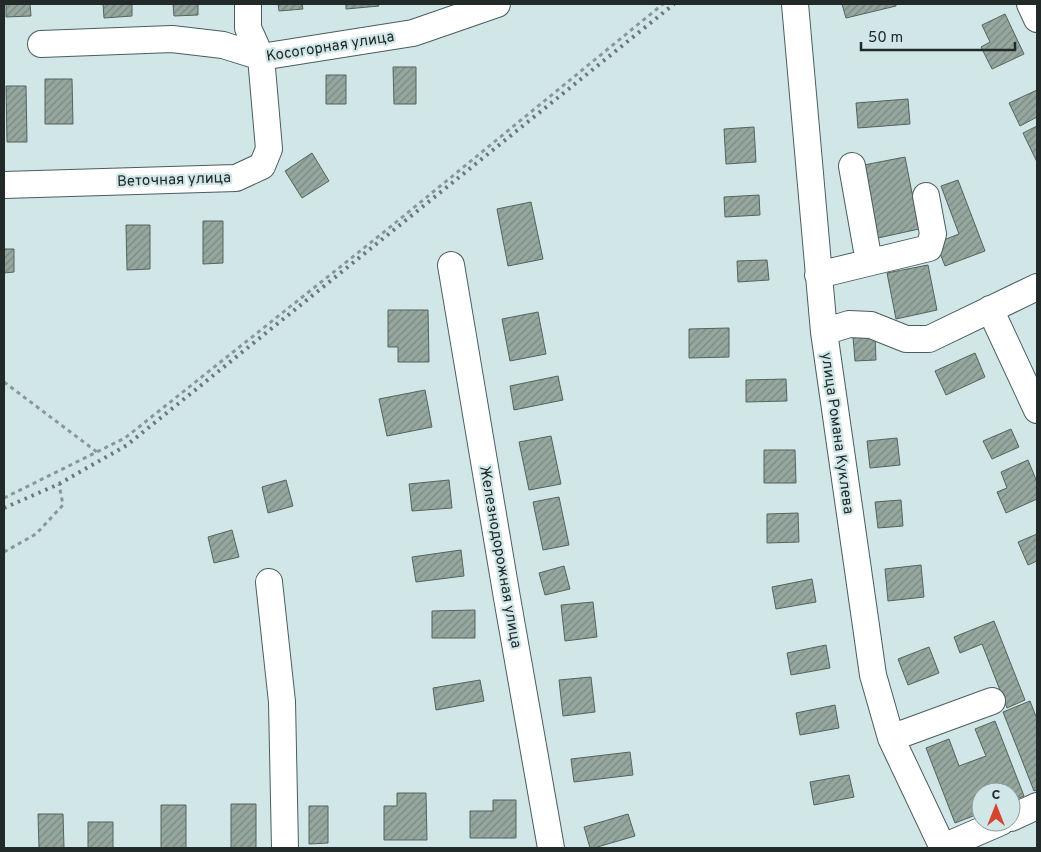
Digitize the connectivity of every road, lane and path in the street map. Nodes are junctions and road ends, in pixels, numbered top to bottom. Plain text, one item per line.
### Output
1 (248, 4) edge
2 (497, 4) edge
3 (663, 4) edge
4 (795, 4) edge
5 (1030, 4) edge
6 (1037, 19) edge
7 (41, 44) dead end
8 (261, 57) junction
9 (852, 166) dead end
10 (4, 185) edge
11 (926, 196) dead end
12 (869, 262) junction
13 (451, 264) dead end
14 (818, 275) junction
15 (1037, 287) edge
16 (990, 309) junction
17 (824, 332) junction
18 (4, 382) edge
19 (1037, 410) edge
20 (98, 452) junction
21 (59, 484) dead end
22 (4, 498) edge
23 (4, 552) edge
24 (269, 582) dead end
25 (992, 701) dead end
26 (891, 738) junction
27 (1037, 806) edge
28 (1021, 813) edge
29 (978, 832) edge
30 (285, 848) edge
31 (551, 848) edge
32 (942, 848) edge

1 - 8 street, Веточная улица
2 - 8 street, Косогорная улица
3 - 20 path
4 - 14 street, улица Романа Куклева
5 - 6 street
7 - 8 street, Косогорная улица
8 - 10 street, Веточная улица
9 - 12 street
11 - 12 street
12 - 14 street
13 - 31 street, Железнодорожная улица
14 - 17 street, улица Романа Куклева
15 - 16 street
16 - 17 street
16 - 19 street
17 - 26 street, улица Романа Куклева
18 - 20 path
20 - 22 path
21 - 23 path
24 - 30 street
25 - 26 street
26 - 32 street, улица Романа Куклева
27 - 28 street
29 - 32 street

